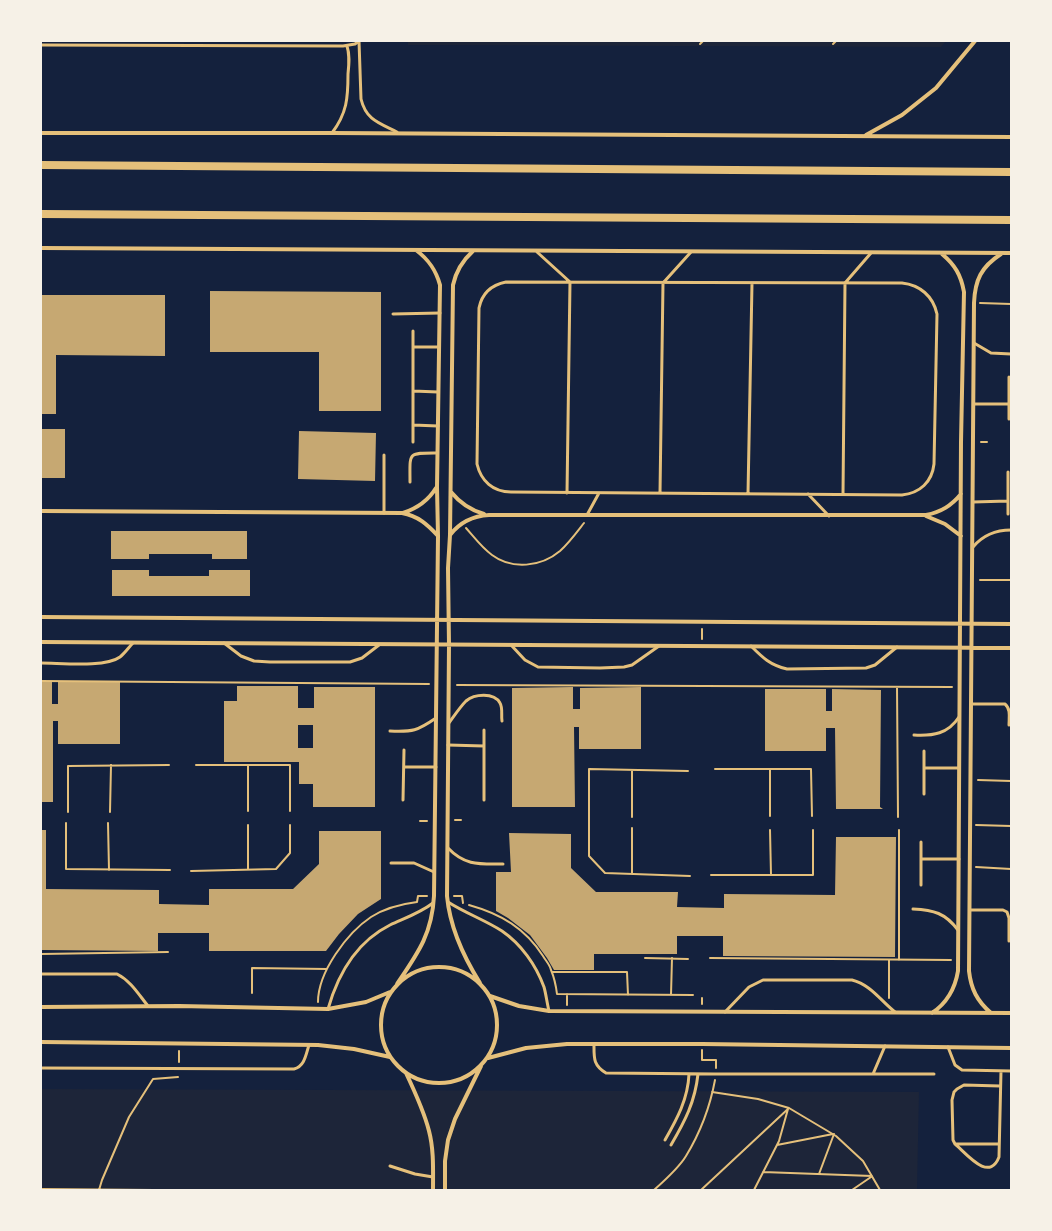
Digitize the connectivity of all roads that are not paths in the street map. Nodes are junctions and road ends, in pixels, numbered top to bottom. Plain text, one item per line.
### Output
1 (359, 41) edge
2 (975, 41) edge
3 (41, 45) edge
4 (347, 46) junction
5 (43, 132) edge
6 (332, 133) junction
7 (398, 133) junction
8 (864, 136) junction
9 (1011, 137) edge
10 (41, 165) edge
11 (1011, 172) edge
12 (41, 214) edge
13 (1011, 220) edge
14 (41, 248) edge
15 (416, 250) junction
16 (473, 251) junction
17 (537, 252) junction
18 (691, 252) junction
19 (872, 253) junction
20 (1011, 253) edge
21 (941, 254) junction
22 (1002, 254) junction
23 (570, 282) junction
24 (663, 283) junction
25 (752, 283) junction
26 (845, 283) junction
27 (440, 313) junction
28 (393, 314) dead end
29 (413, 331) dead end
30 (974, 343) junction
31 (413, 347) junction
32 (439, 347) junction
33 (1011, 354) edge
34 (1009, 378) dead end
35 (413, 391) junction
36 (438, 392) junction
37 (974, 404) junction
38 (1009, 404) junction
39 (1009, 419) dead end
40 (413, 425) junction
41 (438, 426) junction
42 (413, 442) dead end
43 (437, 453) junction
44 (384, 455) dead end
45 (1008, 472) dead end
46 (410, 482) dead end
47 (437, 487) junction
48 (450, 491) junction
49 (567, 493) junction
50 (599, 493) junction
51 (660, 493) junction
52 (748, 494) junction
53 (807, 494) junction
54 (843, 494) junction
55 (961, 494) junction
56 (1008, 501) junction
57 (973, 502) junction
58 (41, 511) edge
59 (384, 512) junction
60 (402, 513) junction
61 (1008, 514) dead end
62 (489, 515) junction
63 (589, 515) junction
64 (926, 515) junction
65 (829, 516) junction
66 (1011, 530) edge
67 (450, 535) junction
68 (438, 536) junction
69 (961, 536) junction
70 (973, 548) junction
71 (41, 618) edge
72 (437, 620) junction
73 (449, 620) junction
74 (960, 624) junction
75 (972, 624) junction
76 (1011, 624) edge
77 (41, 642) edge
78 (132, 643) junction
79 (224, 644) junction
80 (379, 645) junction
81 (437, 645) junction
82 (449, 645) junction
83 (511, 645) junction
84 (659, 646) junction
85 (751, 646) junction
86 (897, 647) junction
87 (960, 647) junction
88 (972, 647) junction
89 (1011, 648) edge
90 (41, 663) edge
91 (971, 704) junction
92 (959, 717) junction
93 (436, 718) junction
94 (502, 721) dead end
95 (449, 723) junction
96 (1009, 725) dead end
97 (484, 730) dead end
98 (390, 731) dead end
99 (914, 735) dead end
100 (448, 745) junction
101 (484, 746) junction
102 (404, 750) dead end
103 (924, 751) dead end
104 (436, 766) junction
105 (404, 767) junction
106 (924, 768) junction
107 (959, 768) junction
108 (924, 794) dead end
109 (403, 800) dead end
110 (484, 800) dead end
111 (921, 842) dead end
112 (447, 848) junction
113 (921, 859) junction
114 (959, 859) junction
115 (391, 863) dead end
116 (503, 864) dead end
117 (434, 872) junction
118 (921, 885) dead end
119 (448, 902) junction
120 (433, 904) junction
121 (913, 910) dead end
122 (970, 910) junction
123 (958, 930) junction
124 (1009, 941) dead end
125 (41, 974) edge
126 (480, 983) junction
127 (398, 984) junction
128 (391, 992) junction
129 (490, 996) junction
130 (148, 1006) junction
131 (41, 1007) edge
132 (328, 1009) junction
133 (549, 1011) junction
134 (725, 1012) junction
135 (897, 1013) junction
136 (932, 1013) junction
137 (991, 1013) junction
138 (1011, 1013) edge
139 (41, 1042) edge
140 (594, 1044) junction
141 (308, 1045) junction
142 (885, 1046) junction
143 (948, 1047) junction
144 (1011, 1048) edge
145 (390, 1057) junction
146 (488, 1058) junction
147 (482, 1065) junction
148 (41, 1068) edge
149 (1001, 1071) junction
150 (1011, 1071) edge
151 (406, 1073) junction
152 (689, 1074) junction
153 (698, 1074) junction
154 (873, 1074) junction
155 (934, 1074) dead end
156 (1000, 1086) junction
157 (665, 1140) dead end
158 (955, 1144) junction
159 (999, 1144) junction
160 (671, 1145) dead end
161 (390, 1166) dead end
162 (433, 1177) junction
163 (433, 1190) edge
164 (445, 1190) edge

1 - 4 lane
1 - 7 lane
2 - 8 street
3 - 4 lane
4 - 6 lane
5 - 6 street
6 - 7 street
7 - 8 street
8 - 9 street
10 - 11 main road
12 - 13 main road
14 - 15 street
15 - 16 street
15 - 27 street
16 - 17 street
16 - 48 street
17 - 18 street
17 - 23 lane
18 - 19 street
18 - 24 lane
19 - 21 street
19 - 26 lane
20 - 22 street
21 - 22 street
21 - 55 street
22 - 30 street
23 - 24 lane
23 - 49 lane
23 - 49 lane
24 - 25 lane
24 - 51 lane
25 - 26 lane
25 - 52 lane
26 - 54 lane
26 - 54 lane
27 - 28 lane
27 - 32 street
29 - 31 lane
30 - 33 lane
30 - 37 street
31 - 32 lane
31 - 35 lane
32 - 36 street
34 - 38 lane
35 - 36 lane
35 - 40 lane
36 - 41 street
37 - 38 lane
37 - 57 street
38 - 39 lane
40 - 41 lane
40 - 42 lane
41 - 43 street
43 - 46 lane
43 - 47 street
44 - 59 lane
45 - 56 lane
47 - 60 street
47 - 68 street
48 - 62 street
48 - 67 street
49 - 50 lane
50 - 51 lane
50 - 63 lane
51 - 52 lane
52 - 53 lane
53 - 54 lane
53 - 65 lane
55 - 64 street
55 - 69 street
56 - 57 lane
56 - 61 lane
57 - 70 street
58 - 59 street
59 - 60 street
60 - 68 street
62 - 63 street
62 - 67 street
63 - 65 street
64 - 65 street
64 - 69 street
66 - 70 lane
67 - 73 street
68 - 72 street
69 - 74 street
70 - 75 street
71 - 72 street
72 - 73 street
72 - 81 street
73 - 74 street
73 - 82 street
74 - 75 street
74 - 87 street
75 - 76 street
75 - 88 street
77 - 78 street
78 - 79 street
78 - 90 lane
79 - 80 street
79 - 80 lane
80 - 81 street
81 - 82 street
81 - 93 street
82 - 83 street
82 - 95 street
83 - 84 street
83 - 84 lane
84 - 85 street
85 - 86 street
85 - 86 lane
86 - 87 street
87 - 88 street
87 - 92 street
88 - 89 street
88 - 91 street
91 - 96 lane
91 - 122 street
92 - 99 lane
92 - 107 street
93 - 98 lane
93 - 104 street
94 - 95 lane
95 - 100 street
97 - 101 lane
100 - 101 lane
100 - 112 street
101 - 110 lane
102 - 105 lane
103 - 106 lane
104 - 105 lane
104 - 117 street
105 - 109 lane
106 - 107 lane
106 - 108 lane
107 - 114 street
111 - 113 lane
112 - 116 lane
112 - 119 street
113 - 114 lane
113 - 118 lane
114 - 123 street
115 - 117 lane
117 - 120 street
119 - 126 street
119 - 133 lane
120 - 127 street
120 - 132 lane
121 - 123 lane
122 - 124 lane
122 - 137 street
123 - 136 street
125 - 130 lane
126 - 127 street
126 - 129 street
127 - 128 street
128 - 132 street
128 - 145 street
129 - 133 street
129 - 146 street
130 - 131 street
130 - 132 street
133 - 134 street
134 - 135 street
134 - 135 lane
135 - 136 street
136 - 137 street
137 - 138 street
139 - 141 street
140 - 142 street
140 - 146 street
140 - 152 lane
141 - 145 street
141 - 148 lane
142 - 143 street
142 - 154 lane
143 - 144 street
143 - 149 lane
145 - 151 street
146 - 147 street
147 - 151 street
147 - 164 street
149 - 150 lane
149 - 156 lane
151 - 162 street
152 - 153 lane
152 - 157 lane
153 - 154 lane
153 - 160 lane
154 - 155 lane
156 - 158 lane
156 - 159 lane
158 - 159 lane
158 - 159 lane
161 - 162 lane
162 - 163 street

